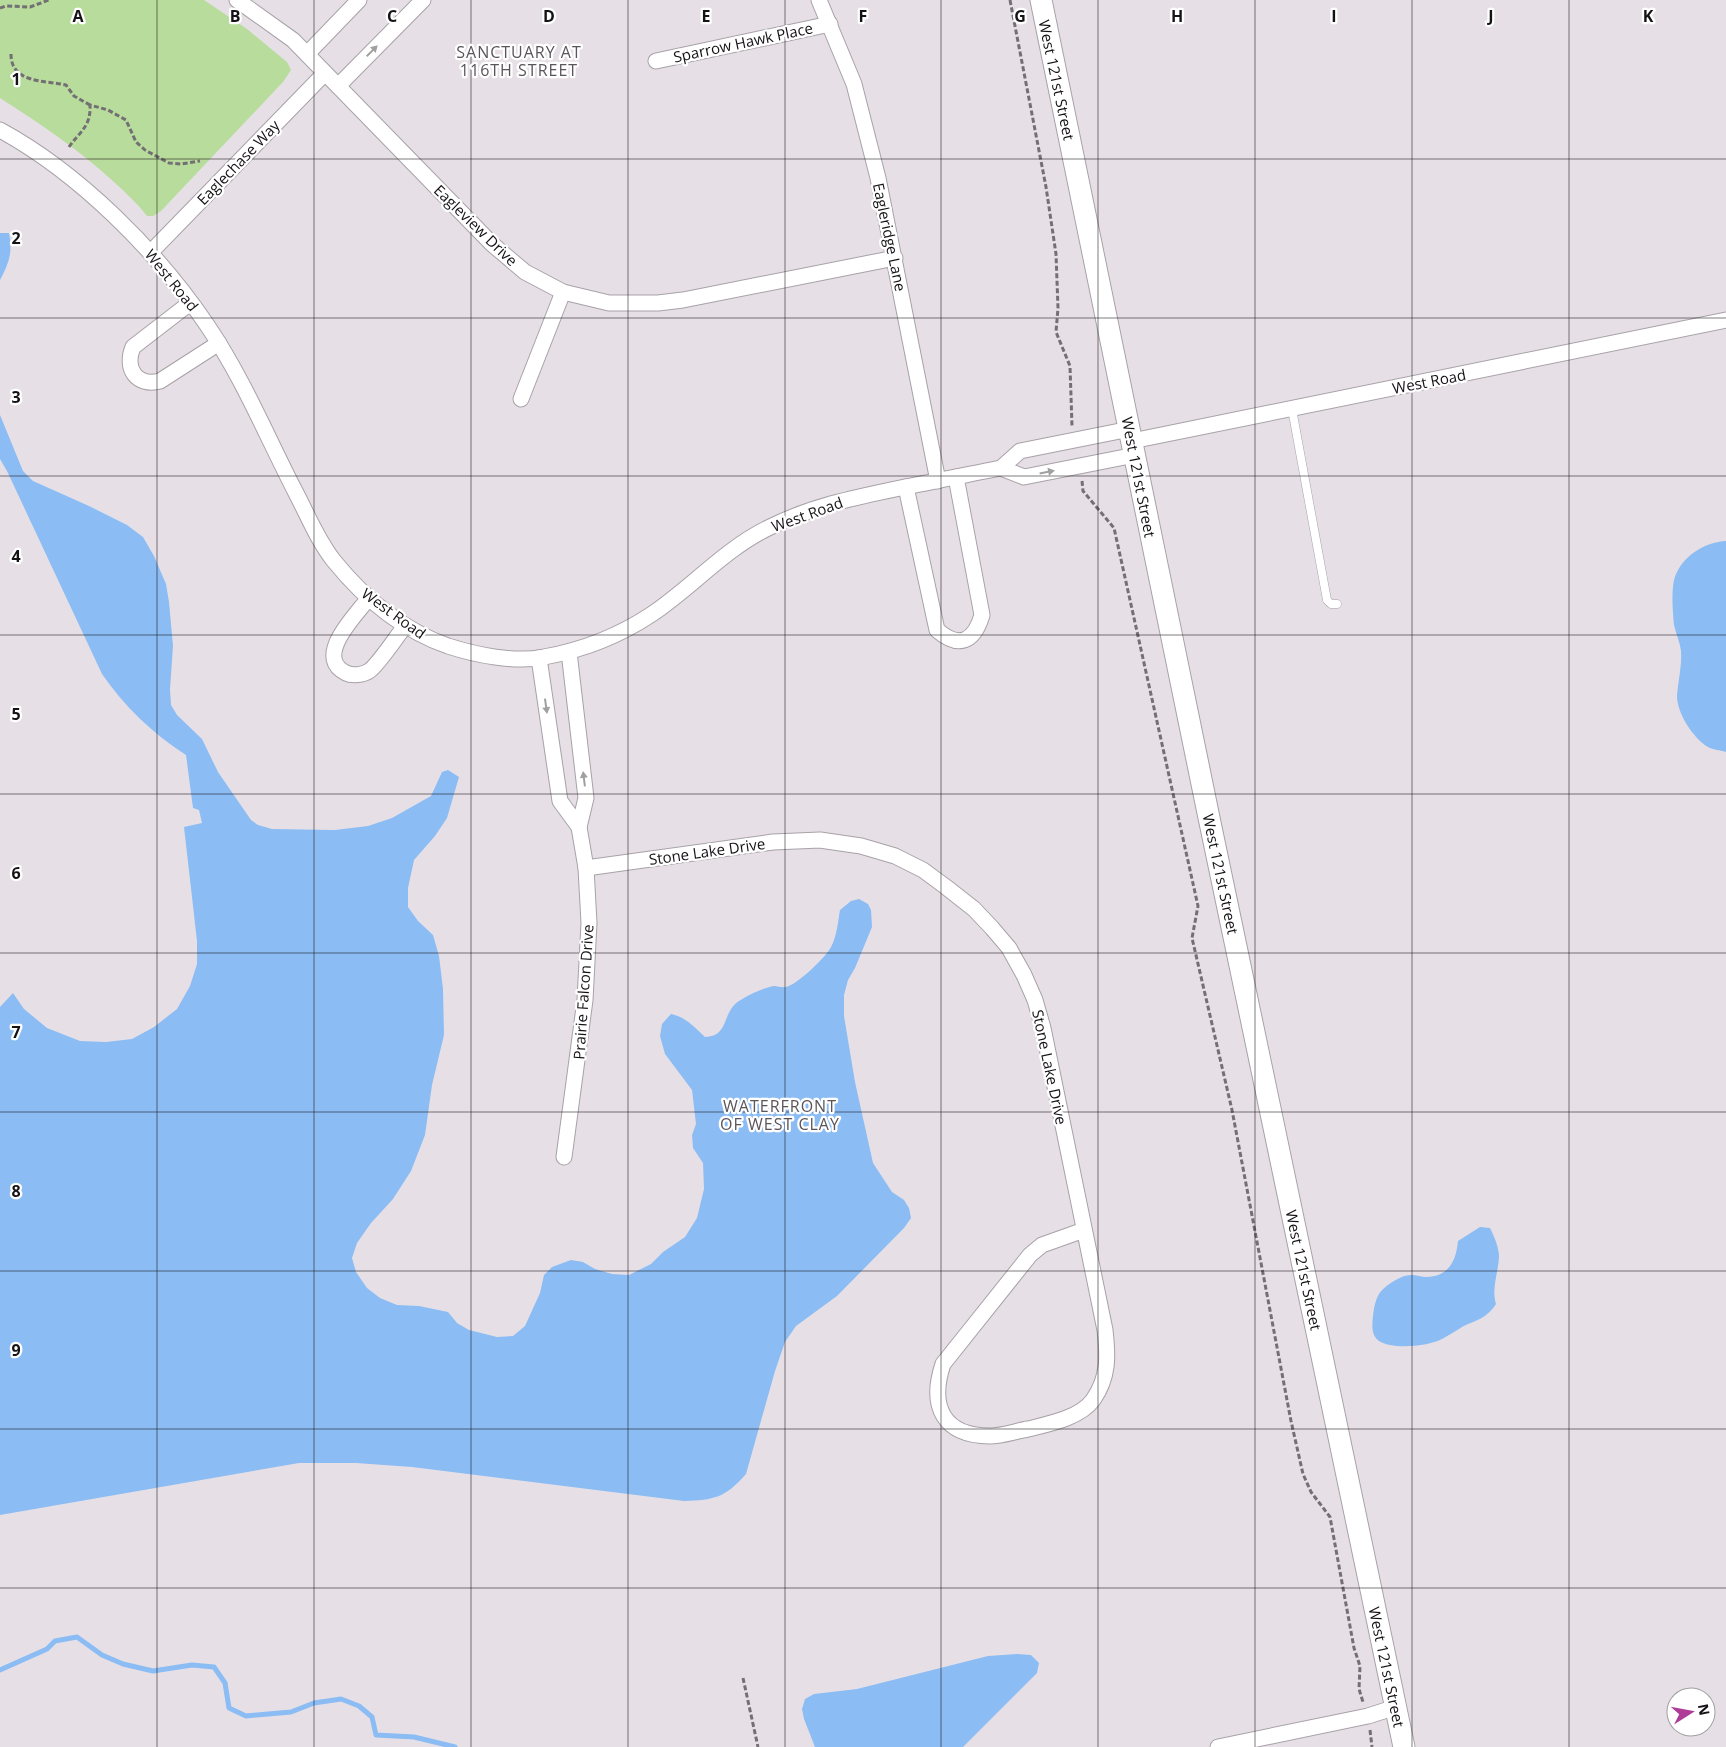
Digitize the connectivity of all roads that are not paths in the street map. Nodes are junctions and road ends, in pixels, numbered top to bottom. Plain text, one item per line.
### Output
1 (237, 0) edge
2 (359, 0) edge
3 (423, 0) edge
4 (819, 0) edge
5 (1041, 0) edge
6 (830, 24) junction
7 (307, 54) junction
8 (656, 61) dead end
9 (325, 73) junction
10 (338, 86) junction
11 (0, 130) edge
12 (151, 252) junction
13 (895, 258) junction
14 (563, 292) junction
15 (190, 303) junction
16 (1726, 320) edge
17 (219, 343) junction
18 (522, 399) dead end
19 (1292, 408) junction
20 (1132, 441) junction
21 (1001, 468) junction
22 (956, 477) junction
23 (938, 481) junction
24 (906, 487) junction
25 (368, 599) junction
26 (1337, 604) dead end
27 (405, 626) junction
28 (569, 652) junction
29 (539, 658) junction
30 (579, 827) junction
31 (586, 868) junction
32 (564, 1157) dead end
33 (1084, 1230) junction
34 (1396, 1707) junction
35 (1218, 1747) edge
36 (1404, 1747) edge

1 - 7 street, Eagleview Drive
2 - 7 street
10 -> 3 street
4 - 6 street, Eagleridge Lane
5 - 20 street, West 121st Street
6 - 8 street, Sparrow Hawk Place
6 - 13 street, Eagleridge Lane
7 - 9 street, Eagleview Drive
9 - 10 street, Eagleview Drive
9 - 12 street, Eaglechase Way
10 - 14 street, Eagleview Drive
11 - 12 street, West Road
12 - 15 street, West Road
13 - 14 street, Eagleview Drive
13 - 23 street, Eagleridge Lane
14 - 18 street
15 - 17 street, West Road
15 - 17 street
16 - 19 street, West Road
17 - 25 street, West Road
19 - 20 street, West Road
19 - 26 lane
20 - 21 street, West Road
21 -> 20 street, West Road
20 - 34 street, West 121st Street
21 - 22 street, West Road
22 - 23 street, West Road
22 - 24 street
23 - 24 street, West Road
24 - 28 street, West Road
25 - 27 street, West Road
25 - 27 street
27 - 29 street, West Road
28 - 29 street, West Road
30 -> 28 street, Prairie Falcon Drive
29 -> 30 street, Prairie Falcon Drive
30 - 31 street, Prairie Falcon Drive
31 - 32 street, Prairie Falcon Drive
31 - 33 street, Stone Lake Drive
33 - 33 street, Stone Lake Drive
34 - 35 street
34 - 36 street, West 121st Street

